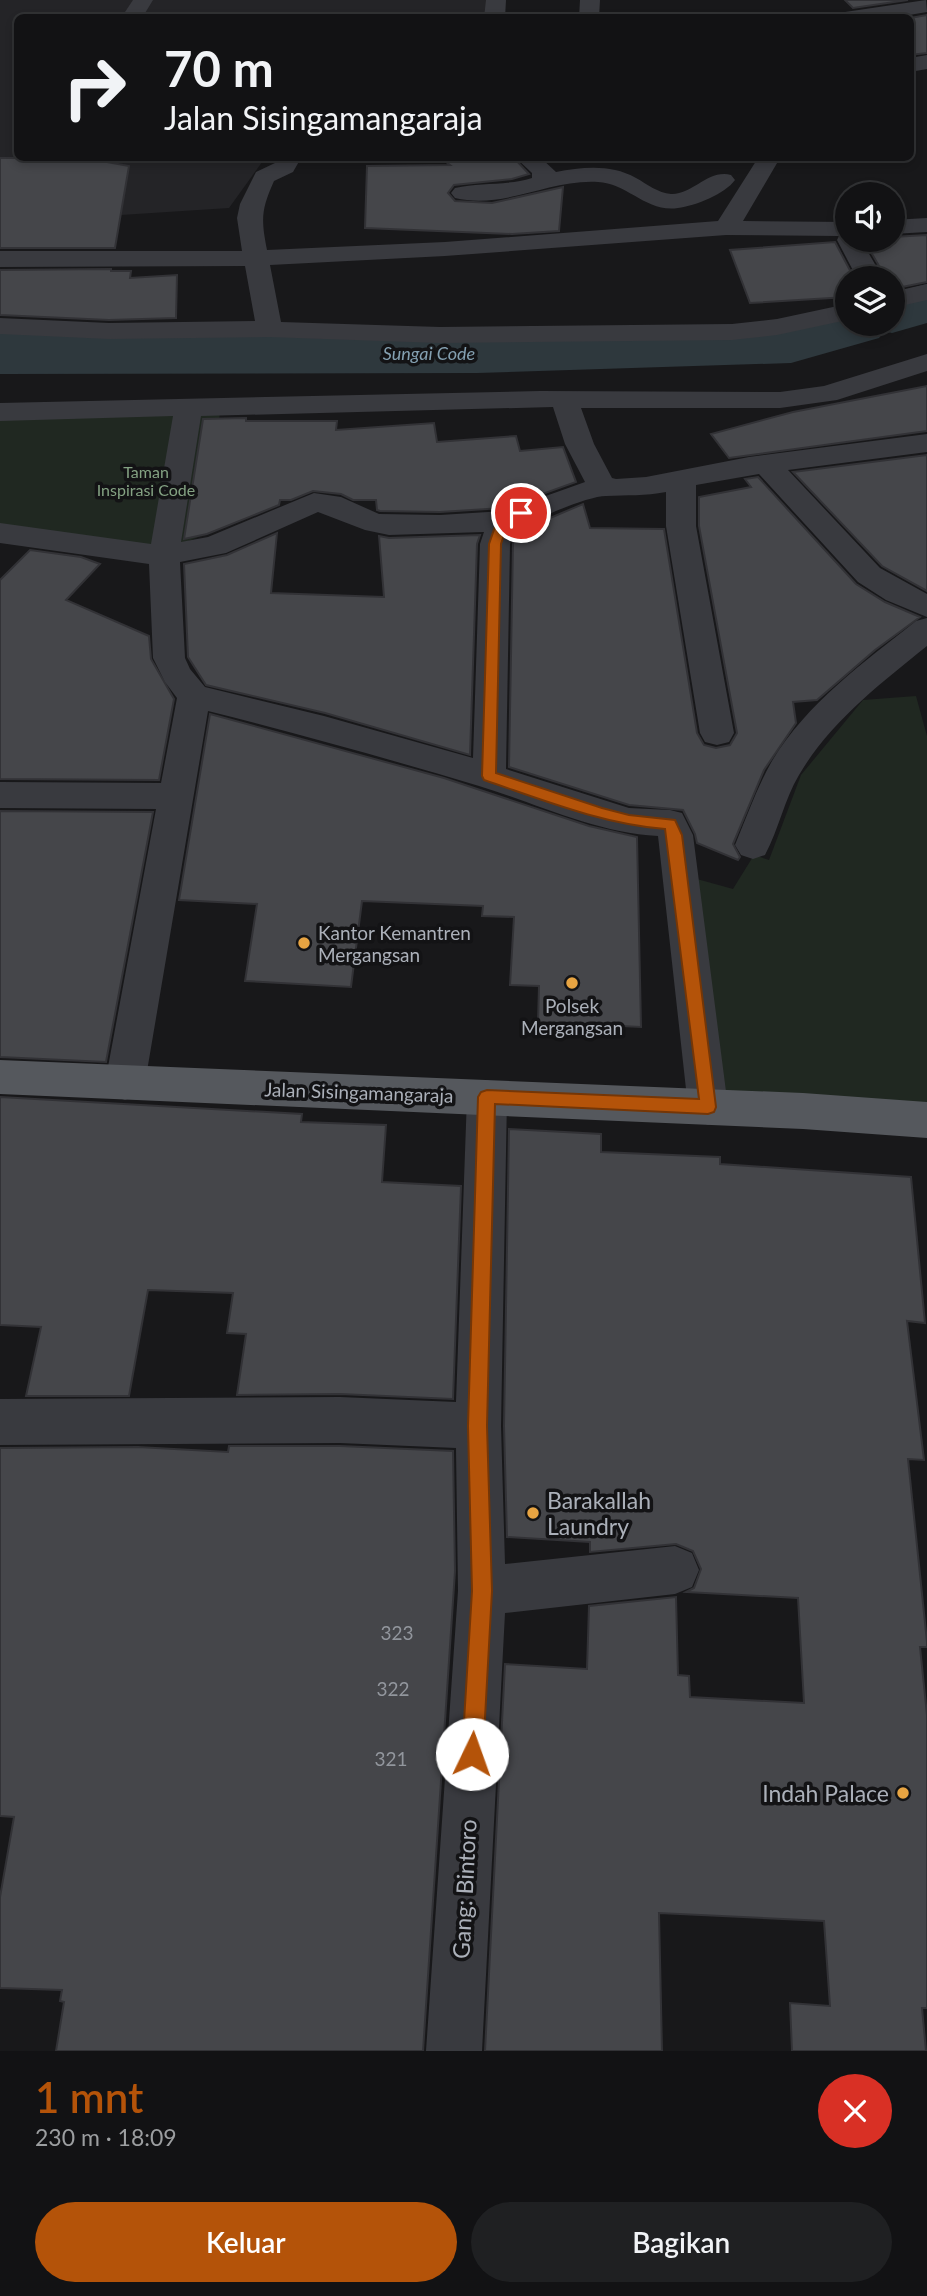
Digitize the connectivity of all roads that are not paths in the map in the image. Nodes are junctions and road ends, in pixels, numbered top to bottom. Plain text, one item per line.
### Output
1 (927, 6) edge
2 (869, 14) edge
3 (288, 161) edge
4 (531, 161) edge
5 (767, 161) edge
6 (723, 180) dead end
7 (544, 182) junction
8 (463, 193) dead end
9 (927, 225) edge
10 (905, 226) edge
11 (726, 228) junction
12 (835, 233) edge
13 (258, 258) junction
14 (0, 259) edge
15 (927, 292) edge
16 (905, 297) edge
17 (835, 315) edge
18 (0, 326) edge
19 (270, 329) junction
20 (927, 362) edge
21 (565, 399) junction
22 (188, 406) junction
23 (0, 412) edge
24 (927, 443) edge
25 (887, 448) junction
26 (927, 455) edge
27 (766, 464) junction
28 (681, 478) junction
29 (603, 486) junction
30 (507, 520) junction
31 (0, 533) edge
32 (164, 555) junction
33 (927, 606) edge
34 (927, 629) edge
35 (194, 696) junction
36 (717, 733) dead end
37 (489, 776) junction
38 (0, 794) edge
39 (175, 796) junction
40 (753, 845) dead end
41 (0, 1077) edge
42 (125, 1083) junction
43 (487, 1097) junction
44 (708, 1107) junction
45 (927, 1120) edge
46 (0, 1422) edge
47 (478, 1426) junction
48 (675, 1570) dead end
49 (482, 1591) junction
50 (454, 2051) edge

1 - 2 street
3 - 13 street
4 - 7 street
5 - 11 street
6 - 7 street
7 - 8 street
9 - 10 street
11 - 12 street
11 - 13 street
13 - 14 street
13 - 19 street
15 - 16 street
17 - 19 street
18 - 19 street
20 - 21 street
21 - 22 street
21 - 29 street
22 - 23 street
22 - 32 street
24 - 25 street
25 - 26 street
25 - 27 street
27 - 28 street
27 - 33 street
28 - 29 street
28 - 36 street
29 - 30 street
30 - 32 street
30 - 37 street
31 - 32 street
32 - 35 street
34 - 40 street
35 - 37 street
35 - 39 street
37 - 44 street
38 - 39 street
39 - 42 street
41 - 42 main road, Jalan Sisingamangaraja
42 - 43 main road, Jalan Sisingamangaraja
43 - 44 main road, Jalan Sisingamangaraja
43 - 47 street, Gang: Bintoro
44 - 45 main road, Jalan Sisingamangaraja
46 - 47 street
47 - 49 street, Gang: Bintoro
48 - 49 street
49 - 50 street, Gang: Bintoro

